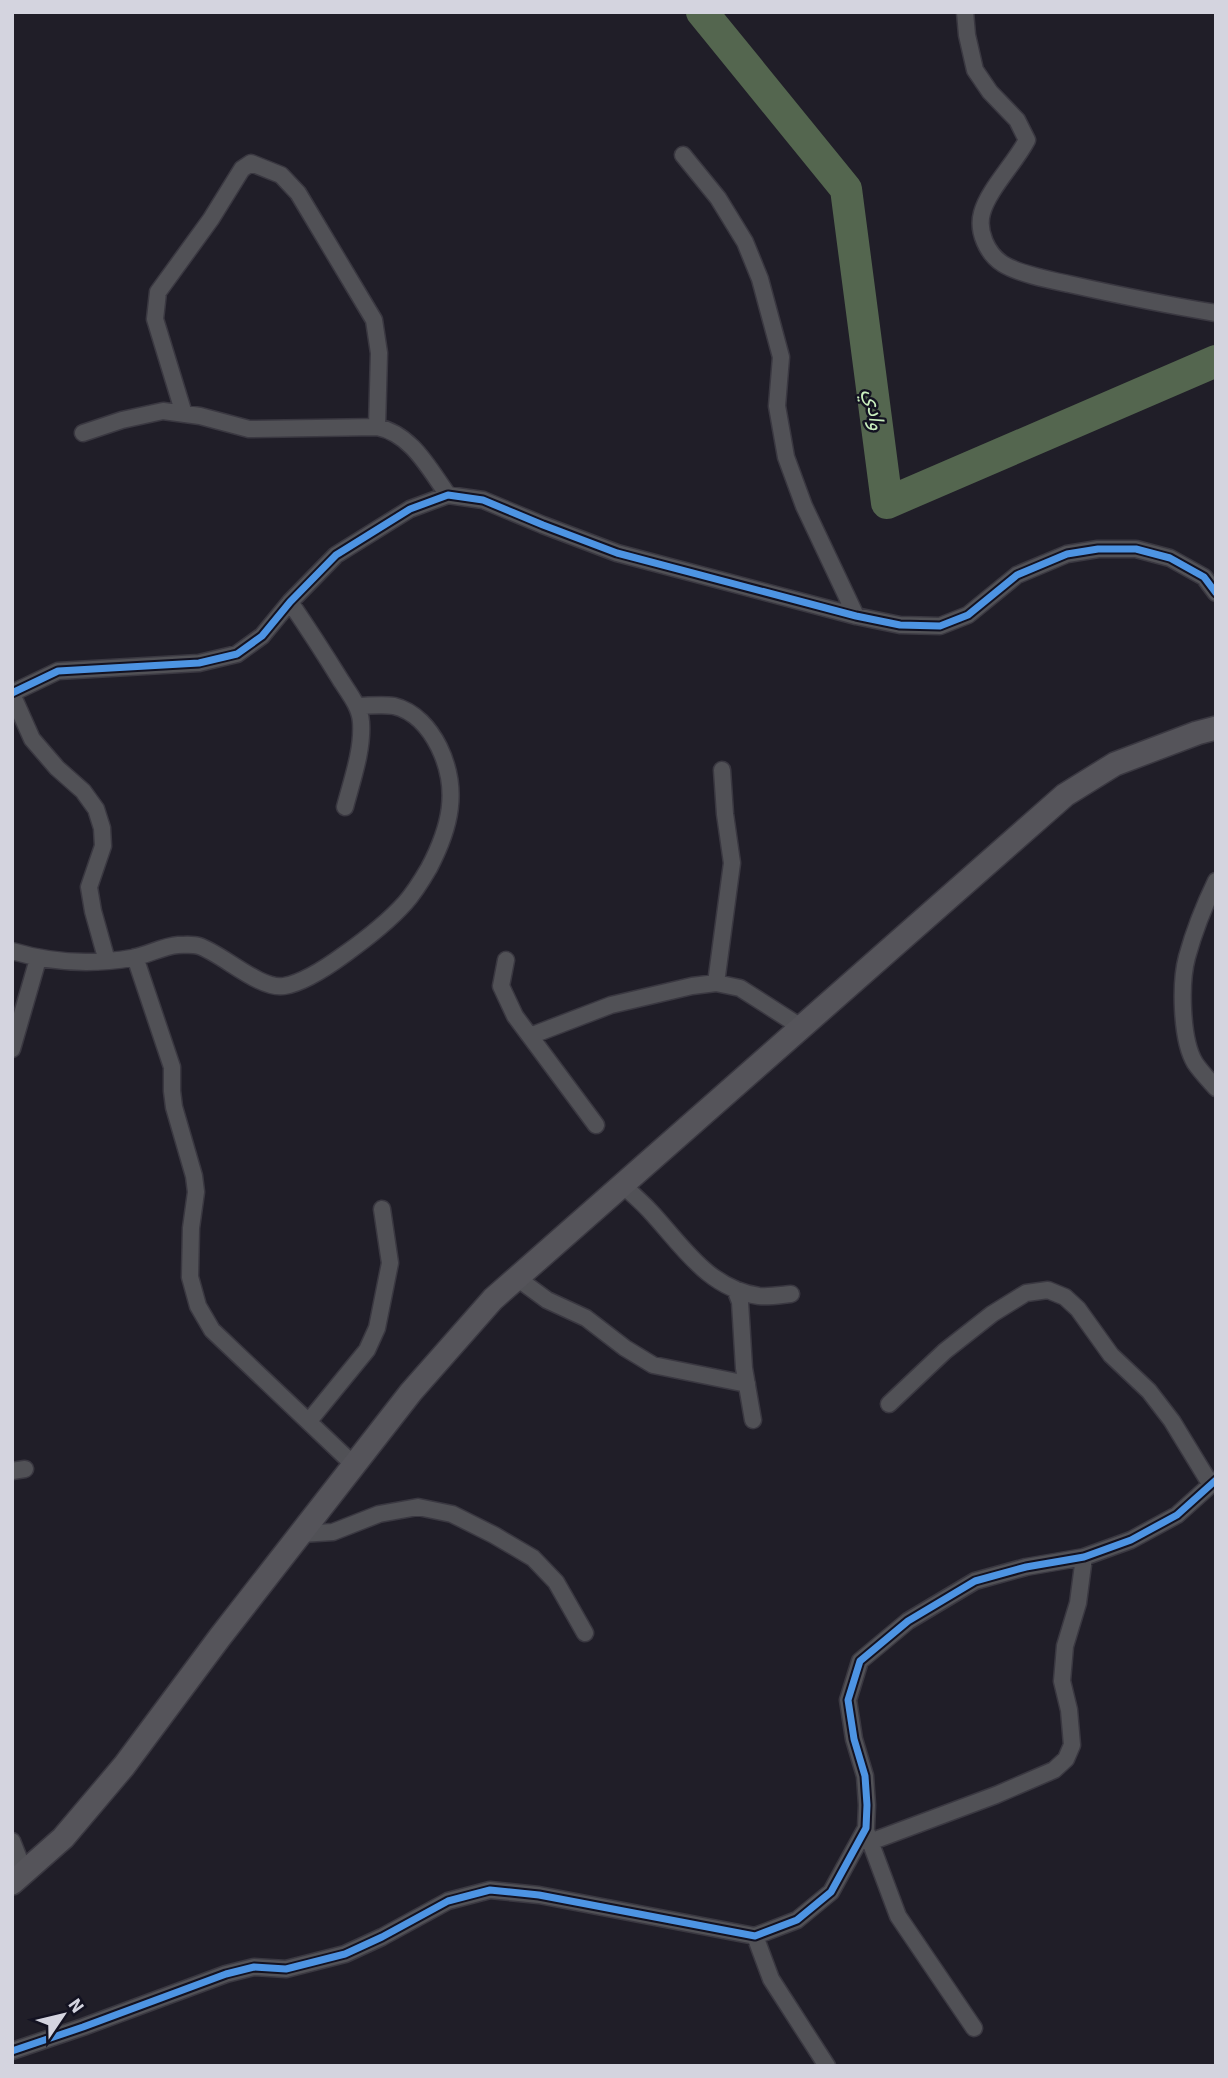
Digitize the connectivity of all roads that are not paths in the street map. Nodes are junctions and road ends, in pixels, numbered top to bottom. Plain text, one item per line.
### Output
1 (965, 12) edge
2 (683, 155) dead end
3 (1216, 313) edge
4 (184, 414) junction
5 (377, 427) junction
6 (83, 433) dead end
7 (448, 495) junction
8 (1216, 593) edge
9 (290, 602) junction
10 (856, 616) junction
11 (12, 693) edge
12 (357, 706) junction
13 (1216, 728) edge
14 (722, 770) dead end
15 (345, 807) dead end
16 (1216, 881) edge
17 (12, 951) edge
18 (135, 957) junction
19 (38, 959) junction
20 (506, 960) dead end
21 (107, 961) junction
22 (716, 983) junction
23 (801, 1027) junction
24 (530, 1036) junction
25 (12, 1049) edge
26 (1216, 1088) edge
27 (596, 1125) dead end
28 (623, 1185) junction
29 (382, 1209) dead end
30 (517, 1278) junction
31 (735, 1289) junction
32 (791, 1294) dead end
33 (747, 1384) junction
34 (889, 1404) dead end
35 (753, 1420) dead end
36 (309, 1421) junction
37 (354, 1465) junction
38 (1213, 1482) edge
39 (300, 1534) junction
40 (1084, 1556) junction
41 (585, 1633) dead end
42 (868, 1835) junction
43 (12, 1841) edge
44 (19, 1878) edge
45 (755, 1936) junction
46 (974, 2028) dead end
47 (12, 2050) edge
48 (827, 2066) edge

1 - 3 street
2 - 10 street
4 - 5 street
4 - 5 street
4 - 6 street
5 - 7 street
7 - 9 street
7 - 10 street
8 - 10 street
9 - 11 street
9 - 12 street
11 - 21 street
12 - 15 street
12 - 18 street
13 - 23 main road
14 - 22 street
16 - 26 street
17 - 19 street
18 - 21 street
18 - 36 street
19 - 21 street
19 - 25 street
20 - 24 street
22 - 23 street
22 - 24 street
23 - 28 main road
24 - 27 street
28 - 30 main road
28 - 31 street
29 - 36 street
30 - 33 street
30 - 37 main road
31 - 32 street
31 - 33 street
33 - 35 street
34 - 38 street
36 - 37 street
37 - 39 main road
38 - 40 street
39 - 41 street
39 - 44 main road
40 - 42 street
40 - 42 street
42 - 45 street
42 - 46 street
43 - 44 street
45 - 47 street
45 - 48 street

